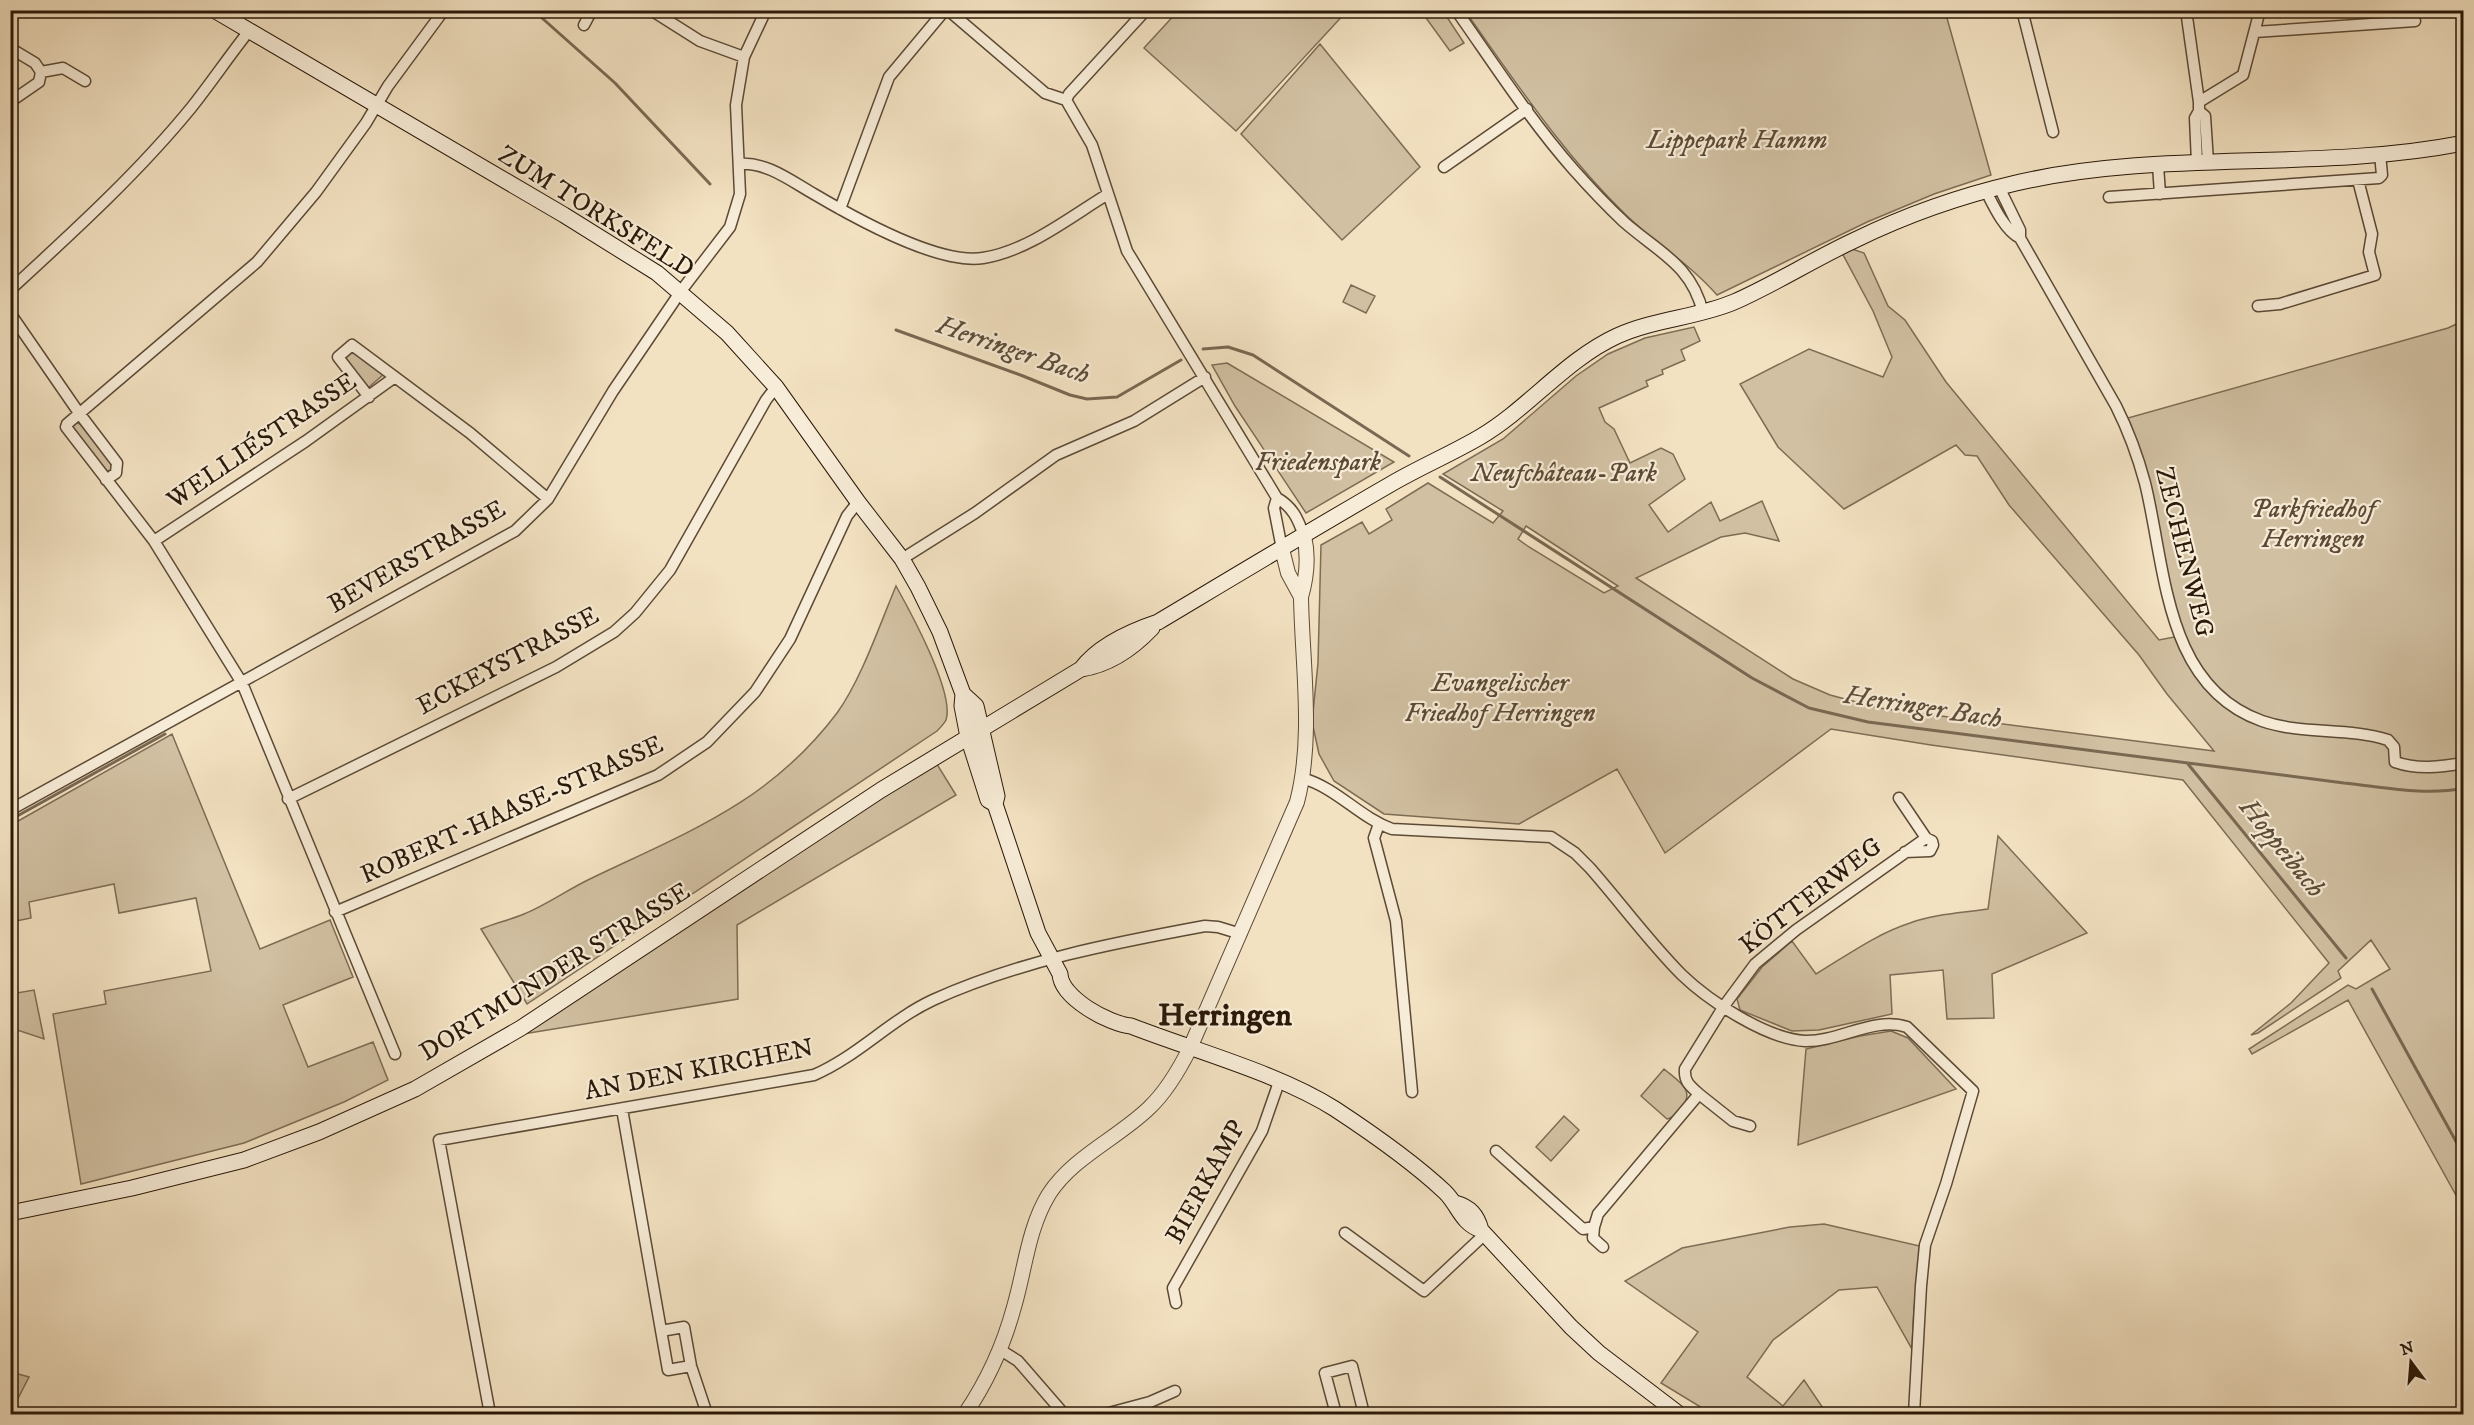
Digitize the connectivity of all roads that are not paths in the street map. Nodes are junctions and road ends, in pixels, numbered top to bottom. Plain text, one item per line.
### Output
1 (214, 10) edge
2 (444, 10) edge
3 (592, 10) edge
4 (651, 10) edge
5 (766, 10) edge
6 (946, 10) edge
7 (1146, 10) edge
8 (1456, 10) edge
9 (2022, 10) edge
10 (2186, 10) edge
11 (2260, 10) edge
12 (2415, 21) dead end
13 (584, 25) dead end
14 (249, 31) junction
15 (2255, 32) junction
16 (10, 48) edge
17 (744, 57) junction
18 (41, 72) junction
19 (85, 81) dead end
20 (1066, 100) junction
21 (10, 102) edge
22 (376, 106) junction
23 (2199, 106) junction
24 (1527, 109) junction
25 (2053, 132) dead end
26 (2463, 142) edge
27 (2380, 154) junction
28 (2202, 162) junction
29 (740, 164) junction
30 (2158, 165) junction
31 (1444, 167) dead end
32 (2358, 180) junction
33 (1993, 189) junction
34 (1108, 194) junction
35 (2160, 194) junction
36 (2109, 197) dead end
37 (840, 209) junction
38 (10, 290) edge
39 (681, 291) junction
40 (2258, 306) dead end
41 (10, 313) edge
42 (1703, 313) junction
43 (395, 377) junction
44 (1205, 377) junction
45 (776, 387) junction
46 (369, 397) junction
47 (80, 413) junction
48 (106, 480) junction
49 (1277, 498) junction
50 (548, 499) junction
51 (858, 502) junction
52 (1304, 536) junction
53 (154, 542) junction
54 (1282, 549) junction
55 (902, 559) junction
56 (1300, 597) junction
57 (242, 683) junction
58 (963, 694) junction
59 (983, 728) junction
60 (968, 737) junction
61 (2463, 763) edge
62 (1302, 778) junction
63 (1899, 798) dead end
64 (288, 799) junction
65 (995, 804) junction
66 (10, 810) edge
67 (1379, 824) junction
68 (335, 912) junction
69 (1240, 934) junction
70 (1050, 957) junction
71 (1724, 1006) junction
72 (1191, 1048) junction
73 (395, 1054) dead end
74 (1279, 1082) junction
75 (1412, 1092) dead end
76 (1699, 1094) junction
77 (622, 1109) junction
78 (1750, 1126) dead end
79 (1496, 1151) dead end
80 (10, 1213) edge
81 (1594, 1227) junction
82 (1483, 1232) junction
83 (1345, 1233) dead end
84 (1603, 1247) dead end
85 (1176, 1303) dead end
86 (661, 1331) junction
87 (999, 1349) junction
88 (691, 1366) junction
89 (1175, 1391) dead end
90 (490, 1414) edge
91 (706, 1414) edge
92 (965, 1414) edge
93 (1064, 1414) edge
94 (1105, 1414) edge
95 (1336, 1414) edge
96 (1364, 1414) edge
97 (1679, 1414) edge
98 (1914, 1414) edge

1 - 14 main road, ZUM TORKSFELD
2 - 22 street
3 - 13 street
4 - 17 street
5 - 17 street, BEVERSTRASSE
6 - 20 street
6 - 37 street
7 - 20 street
8 - 24 street
9 - 25 street
10 - 23 street
11 - 15 street
12 - 15 street
14 - 22 main road, ZUM TORKSFELD
14 - 38 street
15 - 23 street
16 - 18 street
17 - 29 street, BEVERSTRASSE
18 - 19 street
18 - 21 street
20 - 34 street
22 - 39 main road, ZUM TORKSFELD
22 - 47 street
23 - 28 street
24 - 31 street
24 - 42 street
26 - 27 main road, DORTMUNDER STRASSE
27 - 28 main road, DORTMUNDER STRASSE
27 - 32 street
28 - 30 main road, DORTMUNDER STRASSE
29 - 37 street
29 - 39 street, BEVERSTRASSE
30 - 33 main road, DORTMUNDER STRASSE
30 - 35 street
32 - 35 street
32 - 40 street
33 - 42 main road, DORTMUNDER STRASSE
33 - 61 street, ZECHENWEG
34 - 37 street
34 - 44 street
35 - 36 street
39 - 45 main road, ZUM TORKSFELD
39 - 50 street, BEVERSTRASSE
41 - 47 street
42 - 52 main road, DORTMUNDER STRASSE
43 - 46 street, WELLIÉSTRASSE
43 - 46 street
43 - 50 street
44 - 49 street
44 - 55 street
45 - 51 main road, ZUM TORKSFELD
45 - 64 street, ECKEYSTRASSE
46 - 53 street, WELLIÉSTRASSE
47 - 48 street
47 - 48 street
48 - 53 street
49 - 52 street
49 - 54 street
50 - 57 street, BEVERSTRASSE
51 - 55 main road, ZUM TORKSFELD
51 - 68 street, ROBERT-HAASE-STRASSE
52 - 54 main road, DORTMUNDER STRASSE
52 - 56 street
53 - 57 street
54 - 56 street
54 - 59 main road, DORTMUNDER STRASSE
55 - 58 main road, ZUM TORKSFELD
56 - 62 street
57 - 64 street
57 - 66 street, BEVERSTRASSE
58 - 59 main road, ZUM TORKSFELD
58 - 60 main road, ZUM TORKSFELD
59 - 60 main road, DORTMUNDER STRASSE
59 - 65 main road, ZUM TORKSFELD
60 - 65 main road, ZUM TORKSFELD
60 - 80 main road, DORTMUNDER STRASSE
62 - 67 street
62 - 69 street
63 - 71 street, KÖTTERWEG
64 - 68 street
65 - 70 main road
67 - 71 street
67 - 75 street
68 - 73 street
69 - 70 street, AN DEN KIRCHEN
69 - 72 street
70 - 72 main road
70 - 77 street, AN DEN KIRCHEN
71 - 76 street, KÖTTERWEG
71 - 98 street
72 - 74 main road
72 - 87 street
74 - 82 main road
74 - 85 street, BIERKAMP
76 - 78 street
76 - 81 street
77 - 86 street
77 - 90 street, AN DEN KIRCHEN
79 - 81 street
81 - 84 street
82 - 83 street
82 - 97 main road
86 - 88 street
86 - 88 street
87 - 92 street
87 - 93 street
88 - 91 street
89 - 94 street
95 - 96 street

